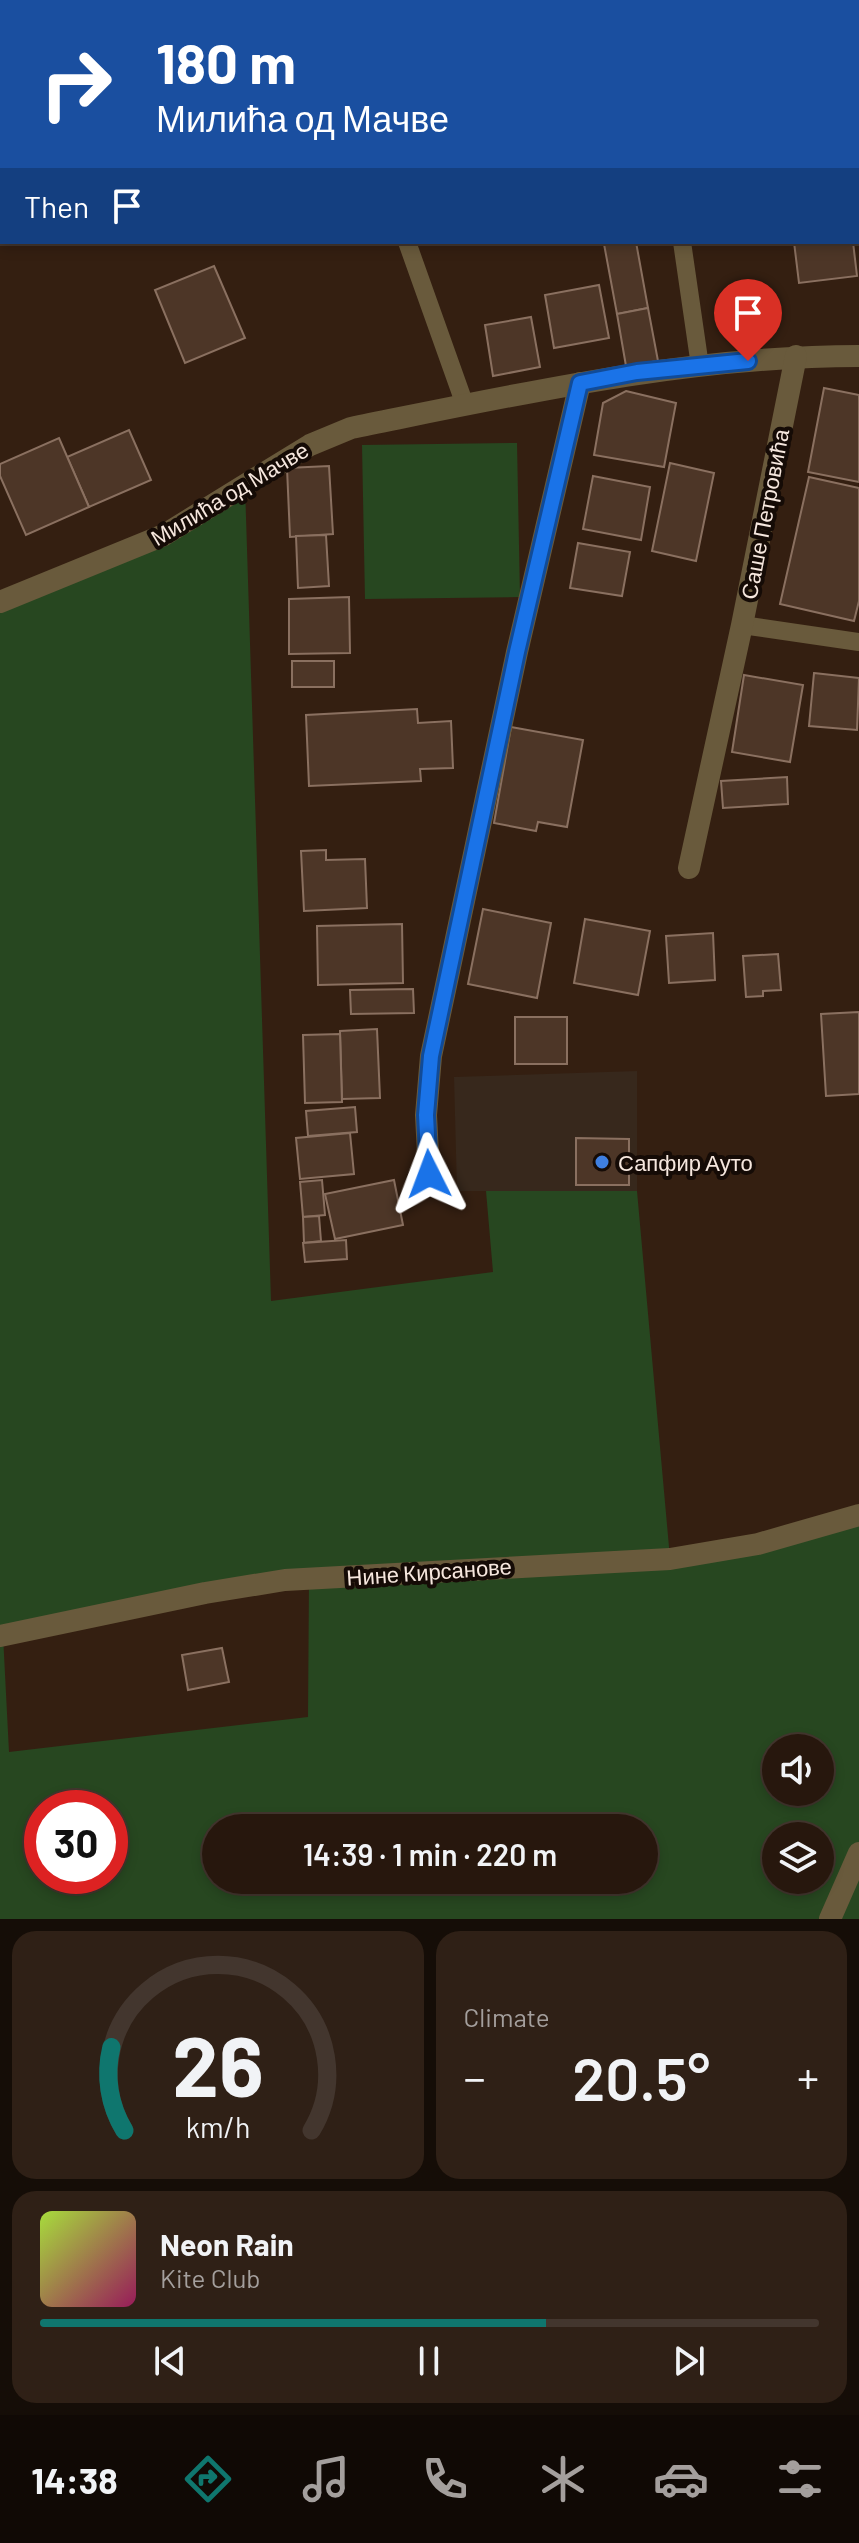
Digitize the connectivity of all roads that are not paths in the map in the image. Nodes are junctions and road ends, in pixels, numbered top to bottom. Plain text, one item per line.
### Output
1 (408, 244) edge
2 (682, 244) edge
3 (796, 356) junction
4 (859, 356) edge
5 (700, 366) junction
6 (580, 383) junction
7 (465, 405) junction
8 (0, 602) edge
9 (742, 625) junction
10 (859, 642) edge
11 (689, 868) dead end
12 (429, 1174) dead end
13 (859, 1515) edge
14 (0, 1636) edge
15 (859, 1853) edge
16 (830, 1919) edge

1 - 7 lane
2 - 5 lane
3 - 4 street, Милића од Мачве
3 - 5 street, Милића од Мачве
3 - 9 street, Саше Петровића
5 - 6 street, Милића од Мачве
6 - 7 street, Милића од Мачве
6 - 12 street
7 - 8 street, Милића од Мачве
9 - 10 lane, Саше Петровића
9 - 11 street, Саше Петровића
13 - 14 street, Нине Кирсанове
15 - 16 street

